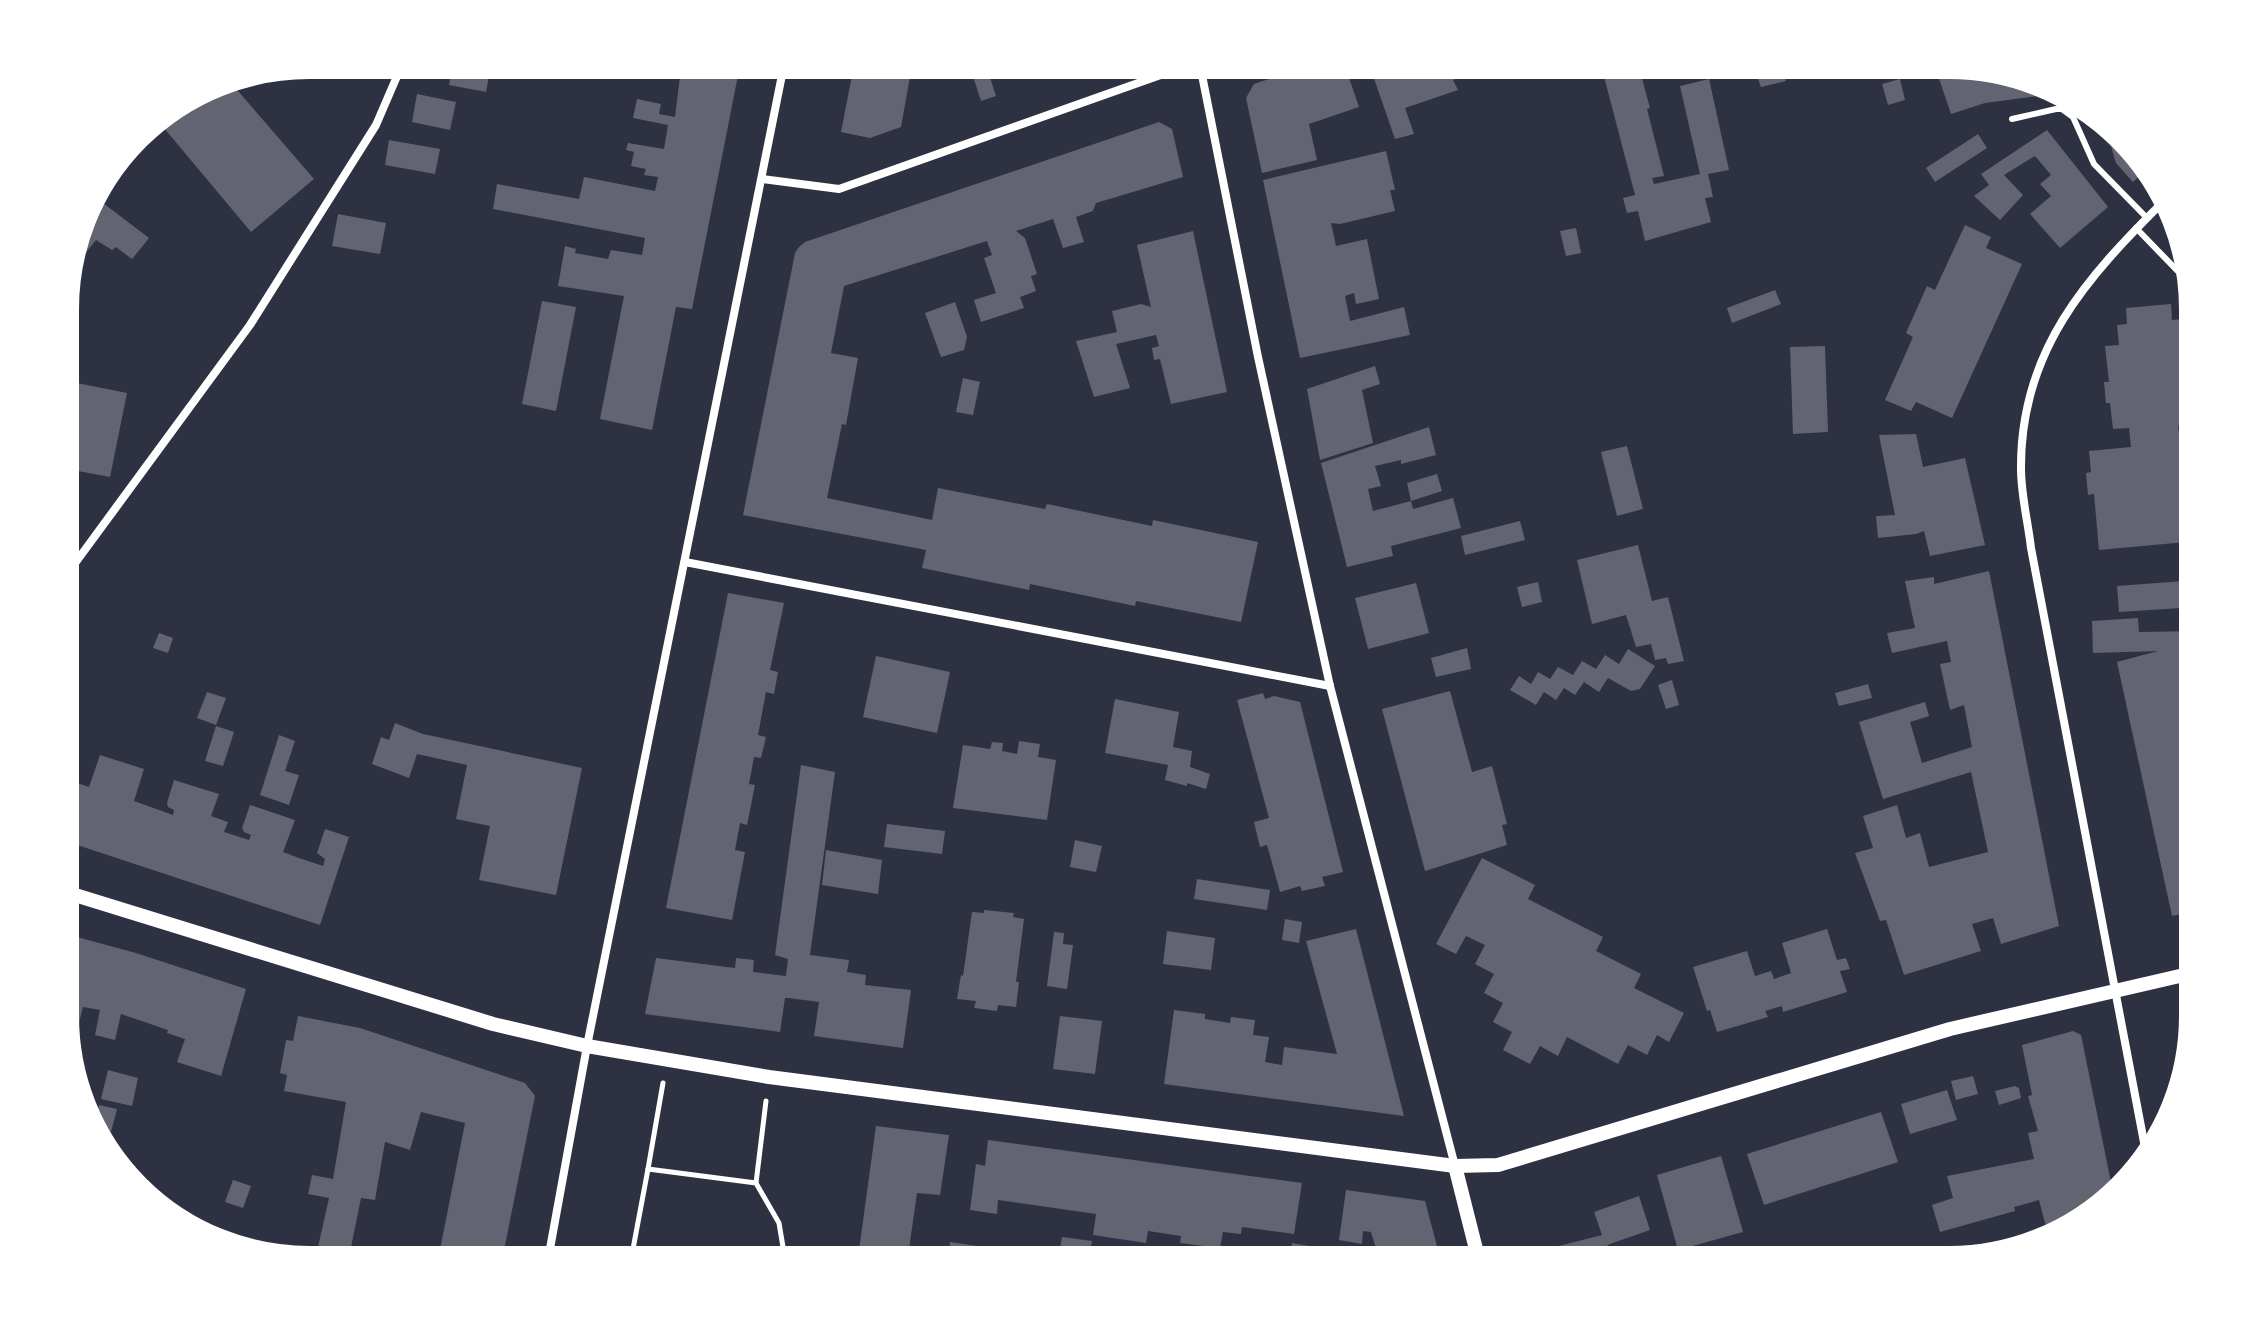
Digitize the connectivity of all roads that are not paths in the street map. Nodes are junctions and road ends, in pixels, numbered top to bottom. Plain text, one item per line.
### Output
1 (1160, 74) edge
2 (1204, 74) edge
3 (398, 75) edge
4 (782, 75) edge
5 (2012, 119) dead end
6 (762, 179) junction
7 (2160, 205) edge
8 (2147, 218) junction
9 (2136, 228) junction
10 (2180, 274) edge
11 (685, 562) junction
12 (74, 565) edge
13 (1330, 686) junction
14 (74, 895) edge
15 (2183, 975) edge
16 (2114, 991) junction
17 (587, 1046) junction
18 (2144, 1145) edge
19 (1455, 1166) junction
20 (1476, 1250) edge
21 (550, 1251) edge

1 - 6 street
2 - 13 street
3 - 12 street
4 - 6 street
5 - 8 lane
6 - 11 street
7 - 8 street
8 - 9 street
9 - 10 lane
9 - 16 street
11 - 13 street
11 - 17 street
13 - 19 street
14 - 17 street
15 - 16 street
16 - 18 street
16 - 19 street
17 - 19 street
17 - 21 street
19 - 20 street

